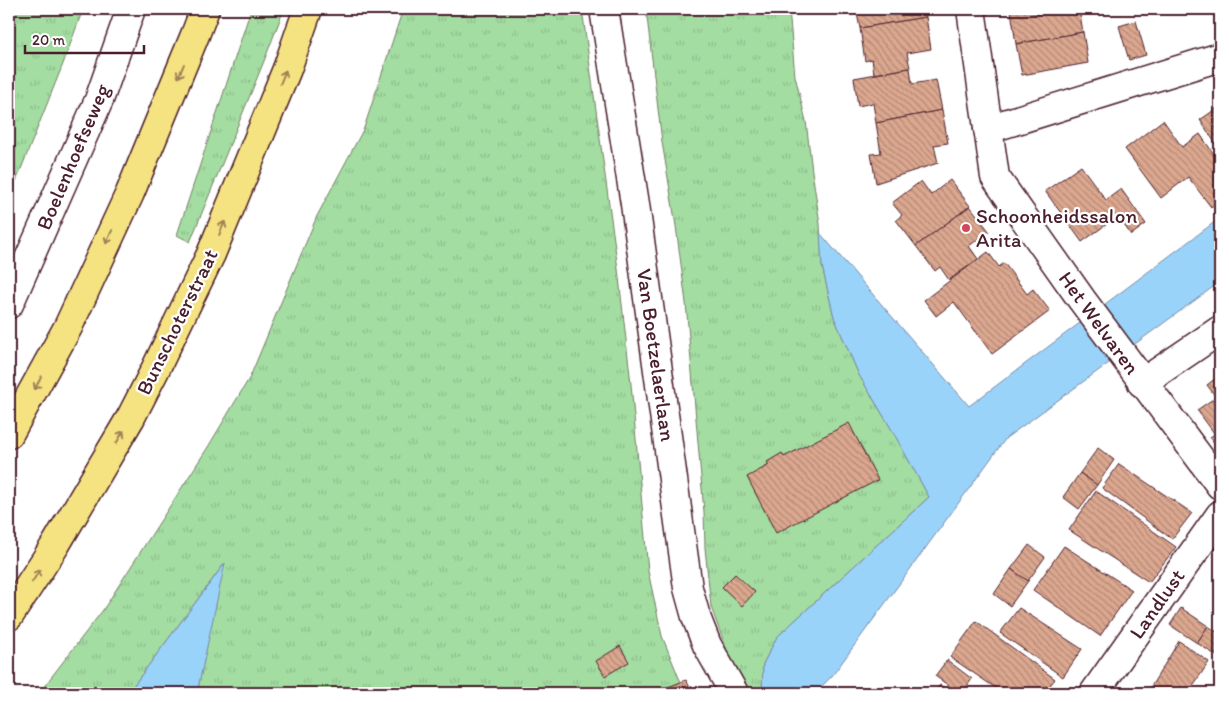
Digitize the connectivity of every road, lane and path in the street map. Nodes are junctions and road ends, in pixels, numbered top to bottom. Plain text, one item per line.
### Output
1 (131, 9) edge
2 (204, 9) edge
3 (308, 9) edge
4 (604, 9) edge
5 (971, 9) edge
6 (1220, 57) edge
7 (988, 129) junction
8 (9, 304) edge
9 (1220, 330) edge
10 (1142, 383) junction
11 (9, 434) edge
12 (1220, 485) edge
13 (1220, 515) edge
14 (9, 616) edge
15 (734, 693) edge
16 (1094, 693) edge

1 - 8 street, Boelenhoefseweg
2 -> 11 main road
14 -> 3 main road, Bunschoterstraat
4 - 15 street, Van Boetzelaerlaan
5 - 7 street, Het Welvaren
6 - 7 street
7 - 10 street, Het Welvaren
9 - 10 street, Het Welvaren
10 - 12 street
13 - 16 street, Landlust

